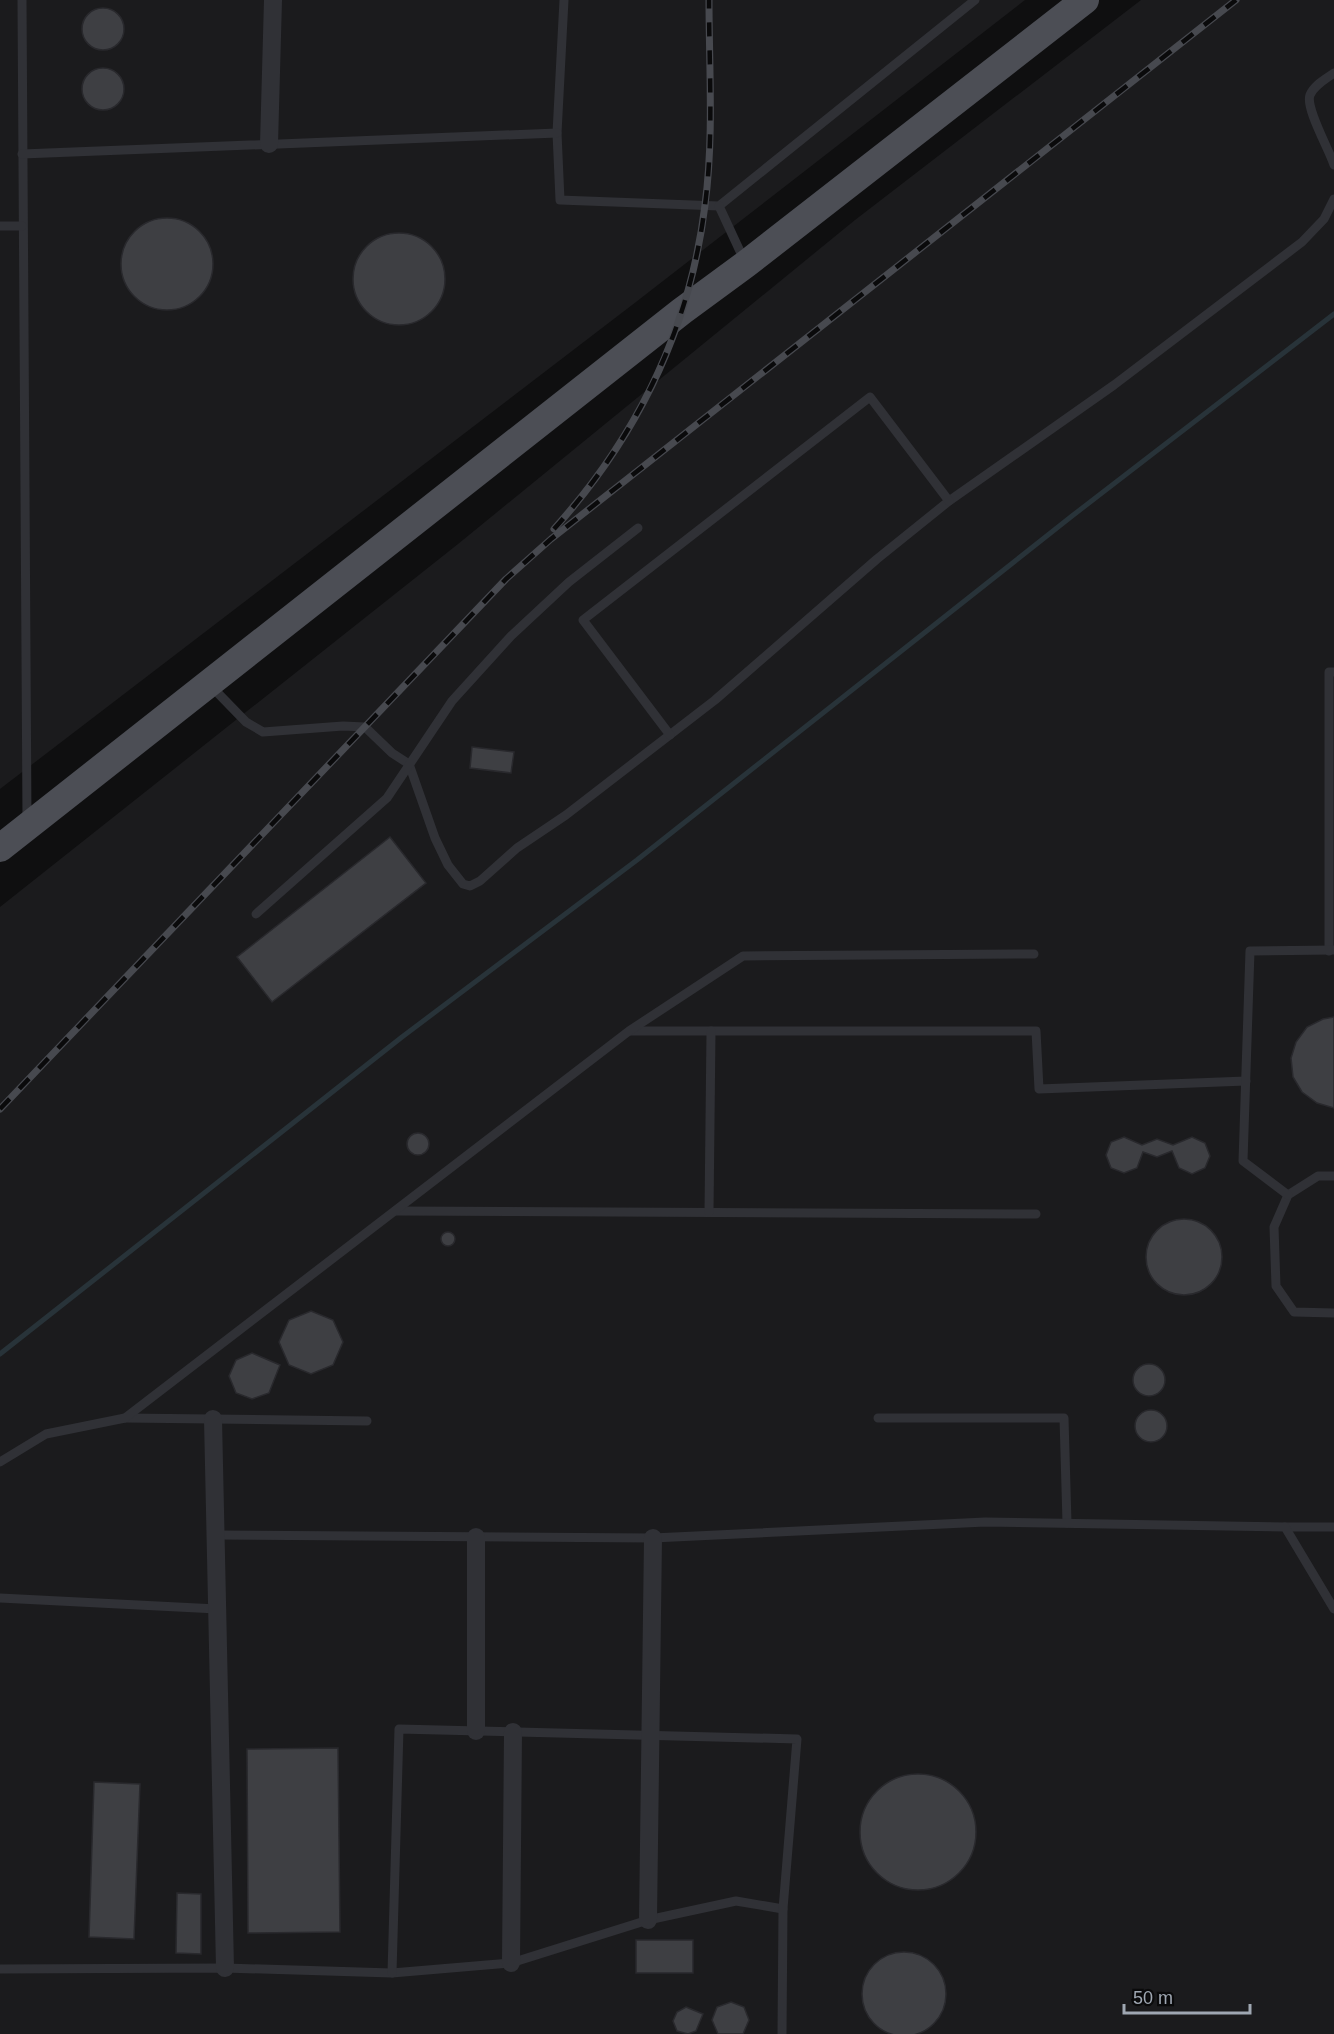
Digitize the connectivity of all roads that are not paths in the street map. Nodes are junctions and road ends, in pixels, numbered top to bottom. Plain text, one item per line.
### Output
1 (22, 0) edge
2 (273, 0) edge
3 (564, 0) edge
4 (975, 0) edge
5 (1085, 0) edge
6 (1334, 73) edge
7 (557, 133) junction
8 (269, 144) junction
9 (22, 154) junction
10 (1334, 165) edge
11 (1334, 199) edge
12 (719, 206) junction
13 (0, 226) edge
14 (22, 226) junction
15 (746, 264) junction
16 (949, 501) junction
17 (638, 528) dead end
18 (1334, 672) edge
19 (208, 684) junction
20 (670, 735) junction
21 (409, 764) junction
22 (27, 826) junction
23 (0, 848) edge
24 (256, 914) dead end
25 (1332, 951) edge
26 (1034, 954) dead end
27 (629, 1030) junction
28 (711, 1030) junction
29 (1246, 1081) junction
30 (1334, 1176) edge
31 (1288, 1195) junction
32 (394, 1211) junction
33 (709, 1212) junction
34 (1036, 1214) dead end
35 (1334, 1313) edge
36 (125, 1418) junction
37 (878, 1418) dead end
38 (213, 1419) junction
39 (367, 1421) dead end
40 (0, 1462) edge
41 (1067, 1523) junction
42 (1285, 1527) junction
43 (1334, 1527) edge
44 (215, 1535) junction
45 (476, 1537) junction
46 (653, 1538) junction
47 (0, 1598) edge
48 (217, 1609) junction
49 (1334, 1610) edge
50 (476, 1731) junction
51 (513, 1732) junction
52 (650, 1736) junction
53 (783, 1909) junction
54 (648, 1920) junction
55 (511, 1962) junction
56 (225, 1968) junction
57 (0, 1969) edge
58 (392, 1973) junction
59 (782, 2034) edge

1 - 9 lane
2 - 8 street
3 - 7 lane
4 - 12 lane
5 - 15 main road
6 - 10 lane
7 - 8 lane
7 - 12 lane
8 - 9 lane
9 - 14 lane
11 - 16 lane
12 - 15 lane
13 - 14 lane
14 - 22 lane
15 - 19 main road
16 - 20 lane
16 - 20 lane
17 - 21 lane
18 - 25 lane
19 - 21 lane
19 - 22 main road
20 - 21 lane
21 - 24 lane
22 - 23 main road
25 - 29 lane
26 - 27 lane
27 - 28 lane
27 - 32 lane
28 - 29 lane
28 - 33 lane
29 - 31 lane
30 - 31 lane
31 - 35 lane
32 - 33 lane
32 - 36 lane
33 - 34 lane
36 - 38 lane
36 - 40 lane
37 - 41 lane
38 - 39 lane
38 - 44 street
41 - 42 lane
41 - 46 lane
42 - 43 lane
42 - 49 lane
44 - 45 lane
44 - 48 street
45 - 46 lane
45 - 50 street
46 - 52 street
47 - 48 lane
48 - 56 street
50 - 51 lane
50 - 58 lane
51 - 52 lane
51 - 55 street
52 - 53 lane
52 - 54 street
53 - 54 lane
53 - 59 lane
54 - 55 lane
55 - 58 lane
56 - 57 lane
56 - 58 lane

